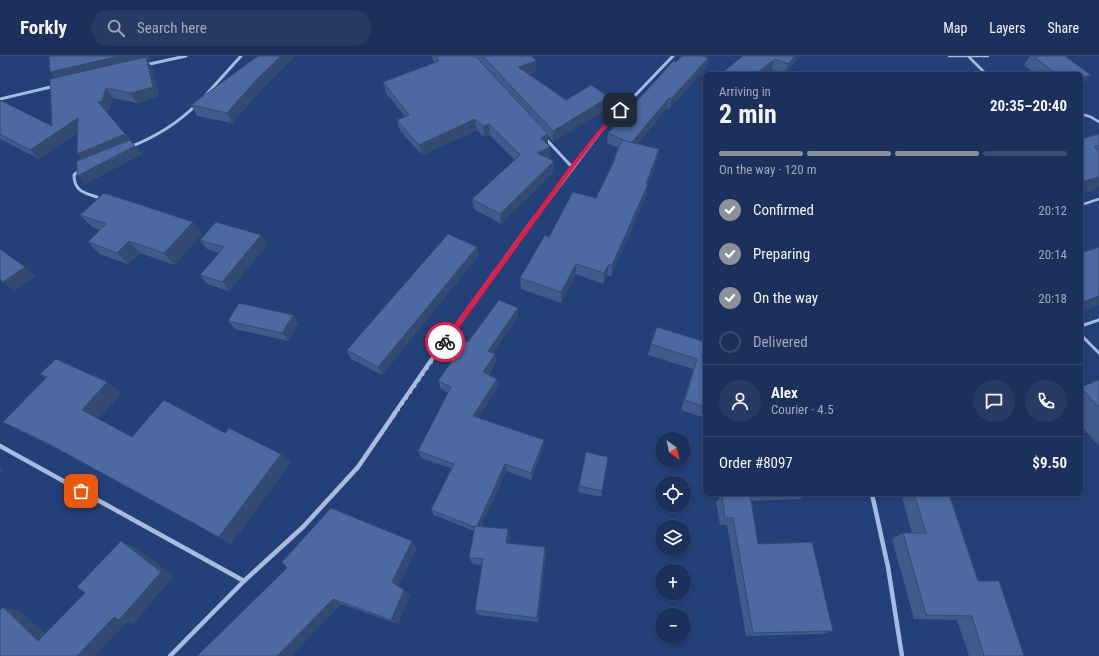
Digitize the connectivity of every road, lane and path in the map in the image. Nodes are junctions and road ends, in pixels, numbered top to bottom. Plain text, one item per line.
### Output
1 (186, 56) edge
2 (241, 56) edge
3 (672, 56) edge
4 (949, 56) edge
5 (988, 56) edge
6 (970, 57) junction
7 (140, 67) edge
8 (984, 72) edge
9 (62, 85) edge
10 (203, 98) edge
11 (0, 99) edge
12 (198, 103) edge
13 (1083, 115) edge
14 (1099, 122) edge
15 (540, 132) edge
16 (124, 150) edge
17 (85, 166) edge
18 (572, 167) junction
19 (97, 197) edge
20 (1099, 199) edge
21 (1083, 204) edge
22 (1099, 320) edge
23 (1083, 325) edge
24 (1083, 337) edge
25 (1099, 353) edge
26 (0, 446) edge
27 (872, 496) edge
28 (244, 581) junction
29 (170, 656) edge
30 (902, 656) edge

1 - 7 street
2 - 10 street
3 - 18 street
4 - 6 lane
5 - 6 lane
6 - 8 lane
9 - 11 street
12 - 16 street
13 - 14 lane
15 - 18 street
17 - 19 street
18 - 28 street
20 - 21 lane
22 - 23 lane
24 - 25 lane
26 - 28 street
27 - 30 street
28 - 29 street

